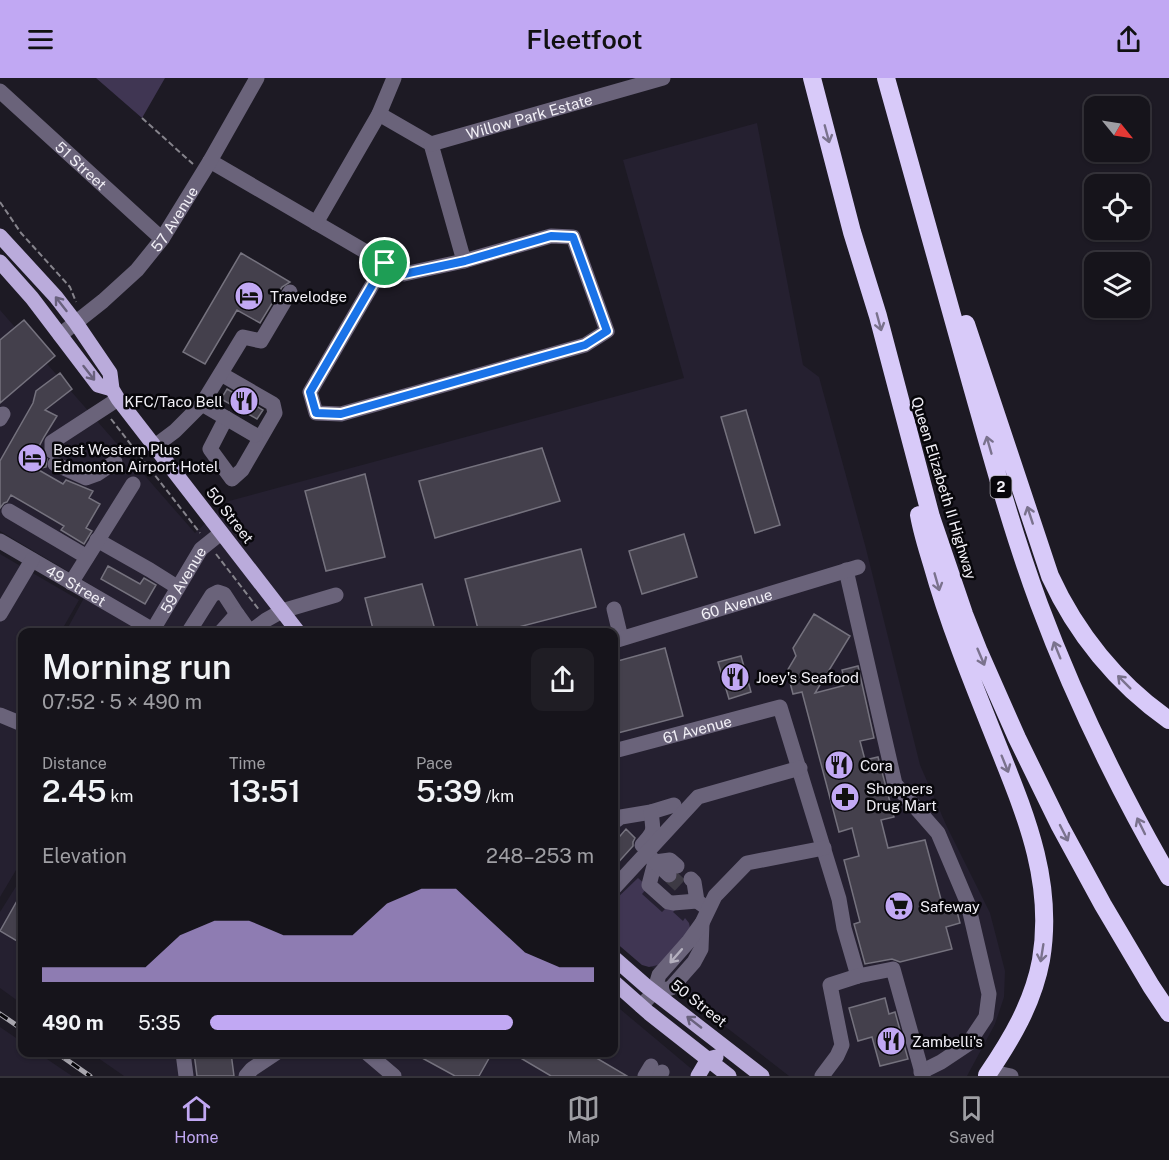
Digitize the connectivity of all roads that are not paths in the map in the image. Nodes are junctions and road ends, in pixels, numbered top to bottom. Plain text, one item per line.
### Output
1 (257, 78) edge
2 (394, 78) edge
3 (663, 78) edge
4 (812, 78) edge
5 (886, 78) edge
6 (0, 91) edge
7 (892, 102) junction
8 (379, 114) junction
9 (431, 144) junction
10 (206, 167) junction
11 (316, 223) junction
12 (0, 236) edge
13 (162, 239) junction
14 (465, 261) junction
15 (0, 262) edge
16 (385, 263) junction
17 (290, 292) dead end
18 (81, 319) junction
19 (60, 335) junction
20 (220, 374) junction
21 (894, 381) junction
22 (115, 394) junction
23 (202, 404) junction
24 (226, 418) junction
25 (255, 435) dead end
26 (155, 446) junction
27 (115, 462) dead end
28 (133, 484) dead end
29 (9, 511) dead end
30 (221, 532) junction
31 (97, 540) junction
32 (0, 541) edge
33 (87, 557) junction
34 (32, 560) junction
35 (71, 583) junction
36 (177, 587) junction
37 (336, 595) dead end
38 (614, 609) dead end
39 (282, 611) junction
40 (0, 614) edge
41 (237, 614) junction
42 (147, 628) edge
43 (156, 628) edge
44 (191, 628) edge
45 (224, 628) edge
46 (247, 628) edge
47 (256, 628) edge
48 (295, 628) edge
49 (616, 628) edge
50 (618, 640) edge
51 (0, 715) edge
52 (1169, 720) edge
53 (18, 722) edge
54 (618, 750) edge
55 (800, 768) junction
56 (674, 805) dead end
57 (651, 812) junction
58 (618, 819) edge
59 (824, 848) junction
60 (651, 857) junction
61 (673, 871) tunnel mouth
62 (618, 872) edge
63 (1169, 877) edge
64 (687, 884) tunnel mouth
65 (618, 885) edge
66 (703, 911) junction
67 (618, 961) edge
68 (858, 976) junction
69 (618, 986) edge
70 (654, 992) junction
71 (640, 1006) junction
72 (1169, 1013) edge
73 (694, 1048) junction
74 (734, 1053) junction
75 (184, 1057) edge
76 (268, 1057) edge
77 (372, 1057) edge
78 (708, 1059) junction
79 (250, 1066) edge
80 (922, 1074) edge
81 (986, 1075) edge
82 (186, 1076) edge
83 (394, 1076) edge
84 (698, 1076) edge
85 (729, 1076) edge
86 (762, 1076) edge
87 (822, 1076) edge
88 (1011, 1076) edge

1 - 10 street, 57 Avenue
2 - 8 street
3 - 9 street, Willow Park Estate
4 -> 21 highway, Queen Elizabeth II Highway
5 - 7 highway, 2
6 - 13 street, 51 Street
52 -> 7 highway
63 -> 7 highway, 2
8 - 9 street
8 - 11 street
9 - 14 street
10 - 11 street
10 - 13 street, 57 Avenue
11 - 16 street
18 -> 12 main road, 50 Street
13 - 18 street, 57 Avenue
14 - 16 street
14 - 16 street
15 - 19 main road, 50 Street
17 - 20 street
18 - 19 street, 57 Avenue
18 - 22 main road, 50 Street
19 -> 22 main road, 50 Street
20 - 23 street
20 - 24 street
21 -> 72 highway, Queen Elizabeth II Highway
21 -> 81 highway
22 - 26 main road, 50 Street
22 - 27 street
23 - 24 street
23 - 26 street
24 - 25 street
26 - 30 main road, 50 Street
28 - 31 street
29 - 33 street
30 - 36 street, 59 Avenue
30 - 39 main road, 50 Street
31 - 33 street
31 - 36 street
32 - 34 street, 49 Street
33 - 35 street
34 - 35 street, 49 Street
34 - 40 street
35 - 42 street, 49 Street
36 - 43 street, 59 Avenue
37 - 39 street
38 - 49 street
39 - 47 street
39 - 48 main road, 50 Street
41 - 44 street
41 - 45 street
41 - 46 street
50 - 80 street, 60 Avenue
51 - 53 street
54 - 55 street, 61 Avenue
55 - 59 street
55 - 60 street
56 - 57 street
57 - 58 street
57 - 62 street
59 - 66 street
59 - 68 street
60 - 61 street
60 - 65 street
60 - 66 street
64 - 66 street
66 - 70 street
67 - 70 main road, 50 Street
68 - 80 street
68 - 87 street
69 - 71 main road
70 - 71 street
74 -> 70 main road, 50 Street
71 - 73 main road
73 - 78 main road
73 - 84 main road
74 - 78 main road
74 - 86 main road, 50 Street
75 - 82 street
76 - 79 street
77 - 83 street
78 - 84 main road
78 - 85 main road
81 - 88 street

